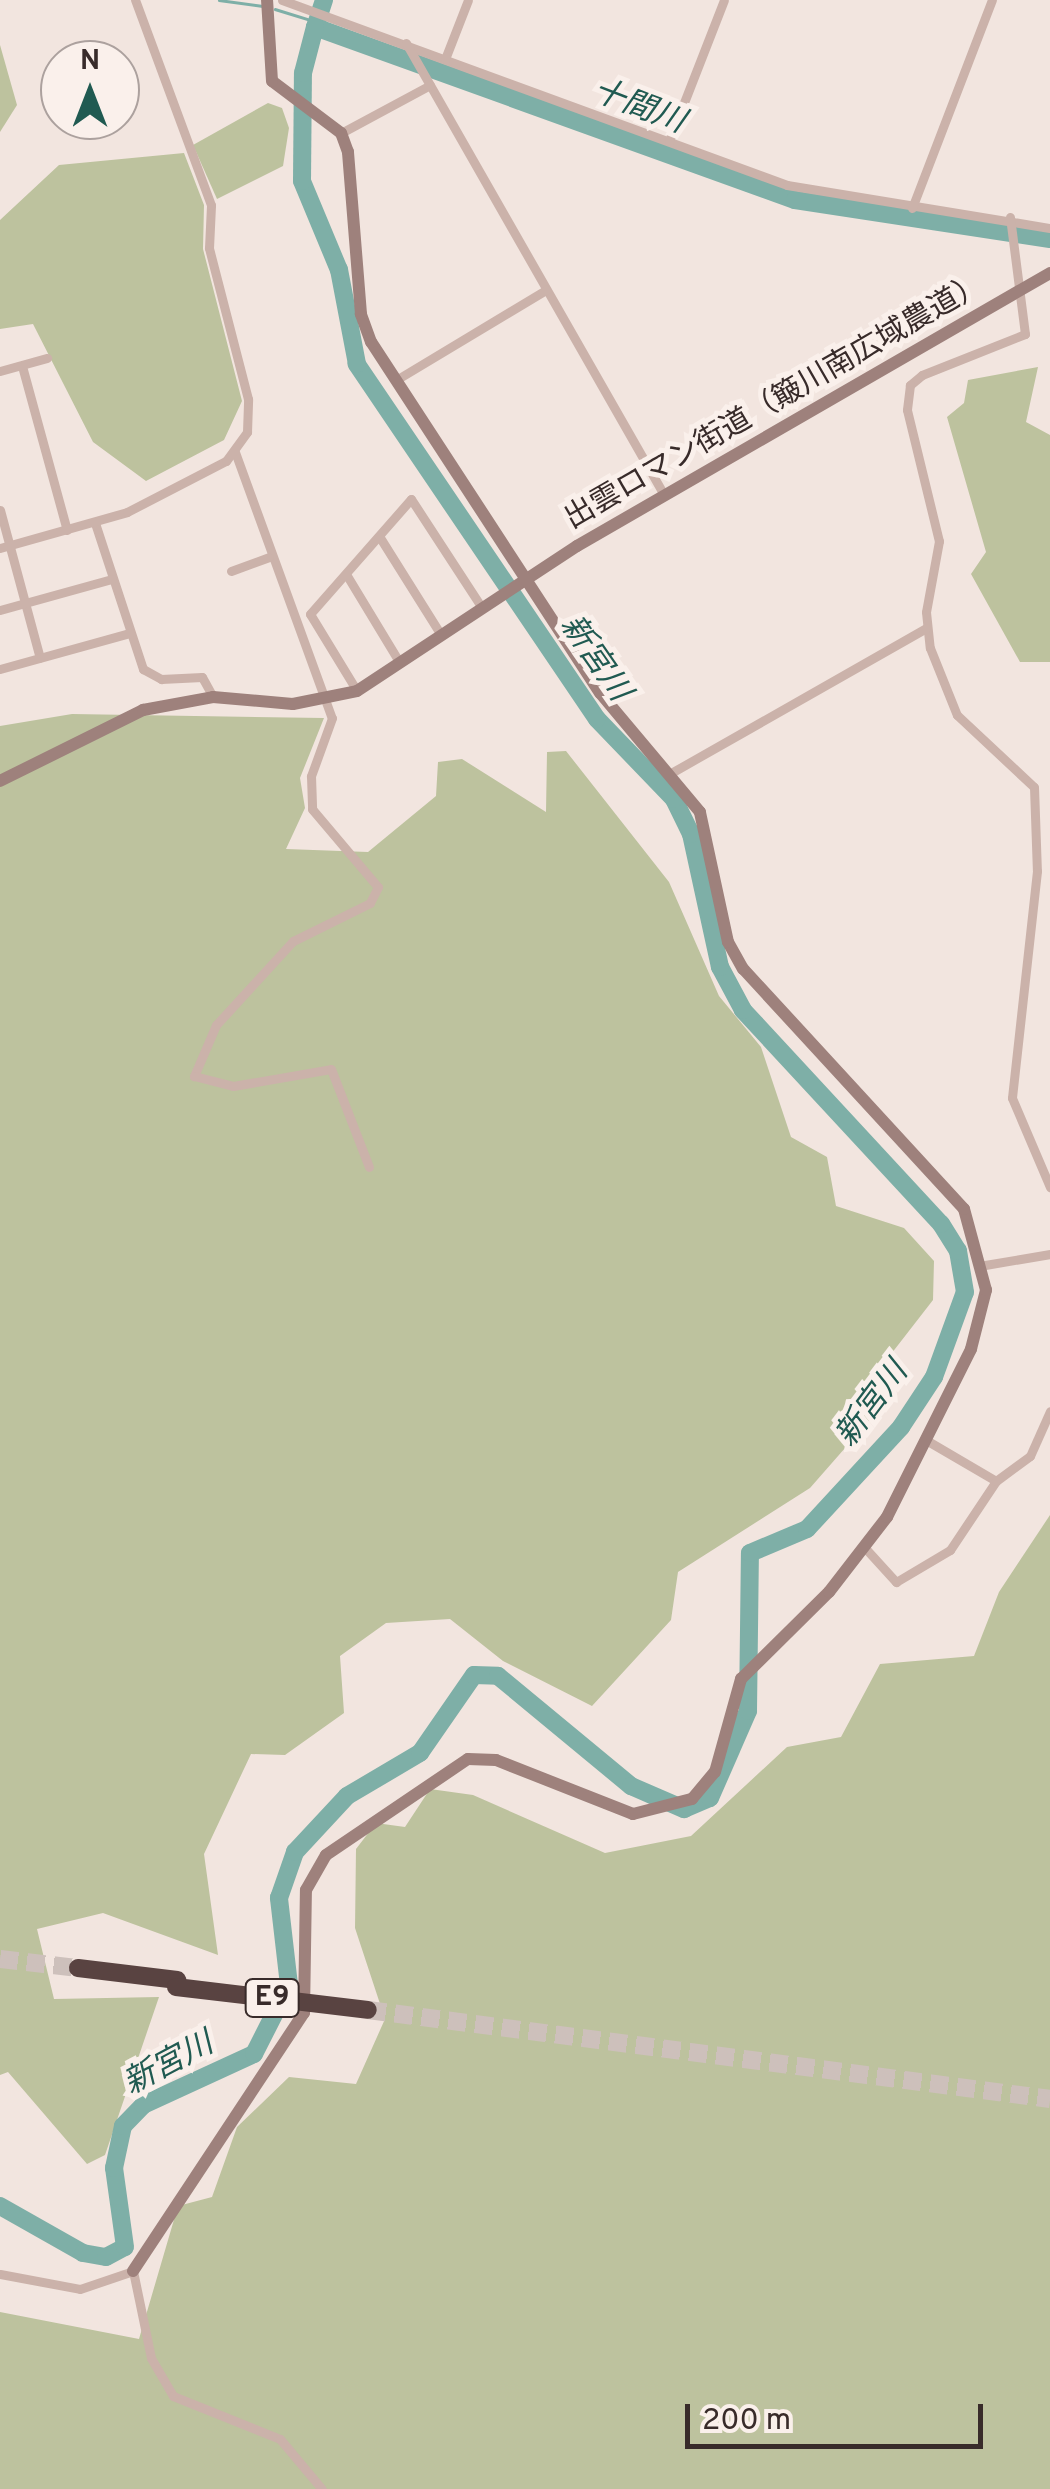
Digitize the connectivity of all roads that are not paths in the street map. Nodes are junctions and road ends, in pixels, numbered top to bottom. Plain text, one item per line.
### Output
1 (135, 0) edge
2 (268, 0) edge
3 (282, 0) edge
4 (468, 0) edge
5 (724, 0) edge
6 (992, 0) edge
7 (405, 40) junction
8 (445, 59) junction
9 (430, 84) junction
10 (341, 132) junction
11 (670, 140) junction
12 (912, 208) junction
13 (1010, 217) junction
14 (1050, 228) edge
15 (1050, 272) edge
16 (546, 290) junction
17 (1020, 291) junction
18 (47, 358) dead end
19 (22, 366) junction
20 (0, 370) edge
21 (396, 380) junction
22 (236, 452) junction
23 (664, 494) junction
24 (0, 510) edge
25 (95, 523) junction
26 (67, 530) junction
27 (379, 536) junction
28 (5, 547) edge
29 (269, 557) junction
30 (231, 571) dead end
31 (346, 574) junction
32 (112, 579) junction
33 (523, 581) junction
34 (25, 603) junction
35 (482, 608) junction
36 (0, 610) edge
37 (926, 628) junction
38 (130, 632) junction
39 (441, 635) junction
40 (40, 658) junction
41 (400, 662) junction
42 (0, 669) edge
43 (357, 690) junction
44 (213, 697) junction
45 (328, 700) junction
46 (671, 773) junction
47 (0, 781) edge
48 (368, 1167) dead end
49 (1050, 1187) edge
50 (1050, 1254) edge
51 (985, 1265) junction
52 (1050, 1411) edge
53 (926, 1440) junction
54 (996, 1481) junction
55 (866, 1549) junction
56 (78, 1972) tunnel mouth
57 (368, 2006) tunnel mouth
58 (134, 2271) junction
59 (0, 2274) edge
60 (322, 2489) edge

1 - 22 street
2 - 10 street
3 - 7 street
4 - 8 street
5 - 11 street
6 - 12 street
7 - 8 street
7 - 9 street
8 - 11 street
9 - 10 street
9 - 16 street
10 - 21 street
11 - 12 street
12 - 13 street
13 - 14 street
13 - 17 street
15 - 17 street, 出雲ロマン街道（簸川南広域農道）
16 - 21 street
16 - 23 street
17 - 23 street, 出雲ロマン街道（簸川南広域農道）
17 - 37 street
18 - 19 street
19 - 20 street
19 - 26 street
21 - 33 street
22 - 25 street
22 - 29 street
23 - 33 street, 出雲ロマン街道（簸川南広域農道）
24 - 28 street
25 - 26 street
25 - 32 street
26 - 28 street
27 - 31 street
27 - 35 street
27 - 39 street
28 - 34 street
29 - 30 street
29 - 45 street
31 - 41 street
31 - 43 street
32 - 34 street
32 - 38 street
33 - 35 street, 出雲ロマン街道（簸川南広域農道）
33 - 46 street
34 - 36 street
34 - 40 street
35 - 39 street
37 - 46 street
37 - 49 street
38 - 40 street
38 - 44 street
39 - 41 street
40 - 42 street
41 - 43 street
43 - 45 street
44 - 45 street
44 - 47 street
45 - 48 street
46 - 51 street
50 - 51 street
51 - 53 street
52 - 54 street
53 - 54 street
53 - 55 street
54 - 55 street
55 - 58 street
56 - 57 highway, E9, bridge
58 - 59 street
58 - 60 street

